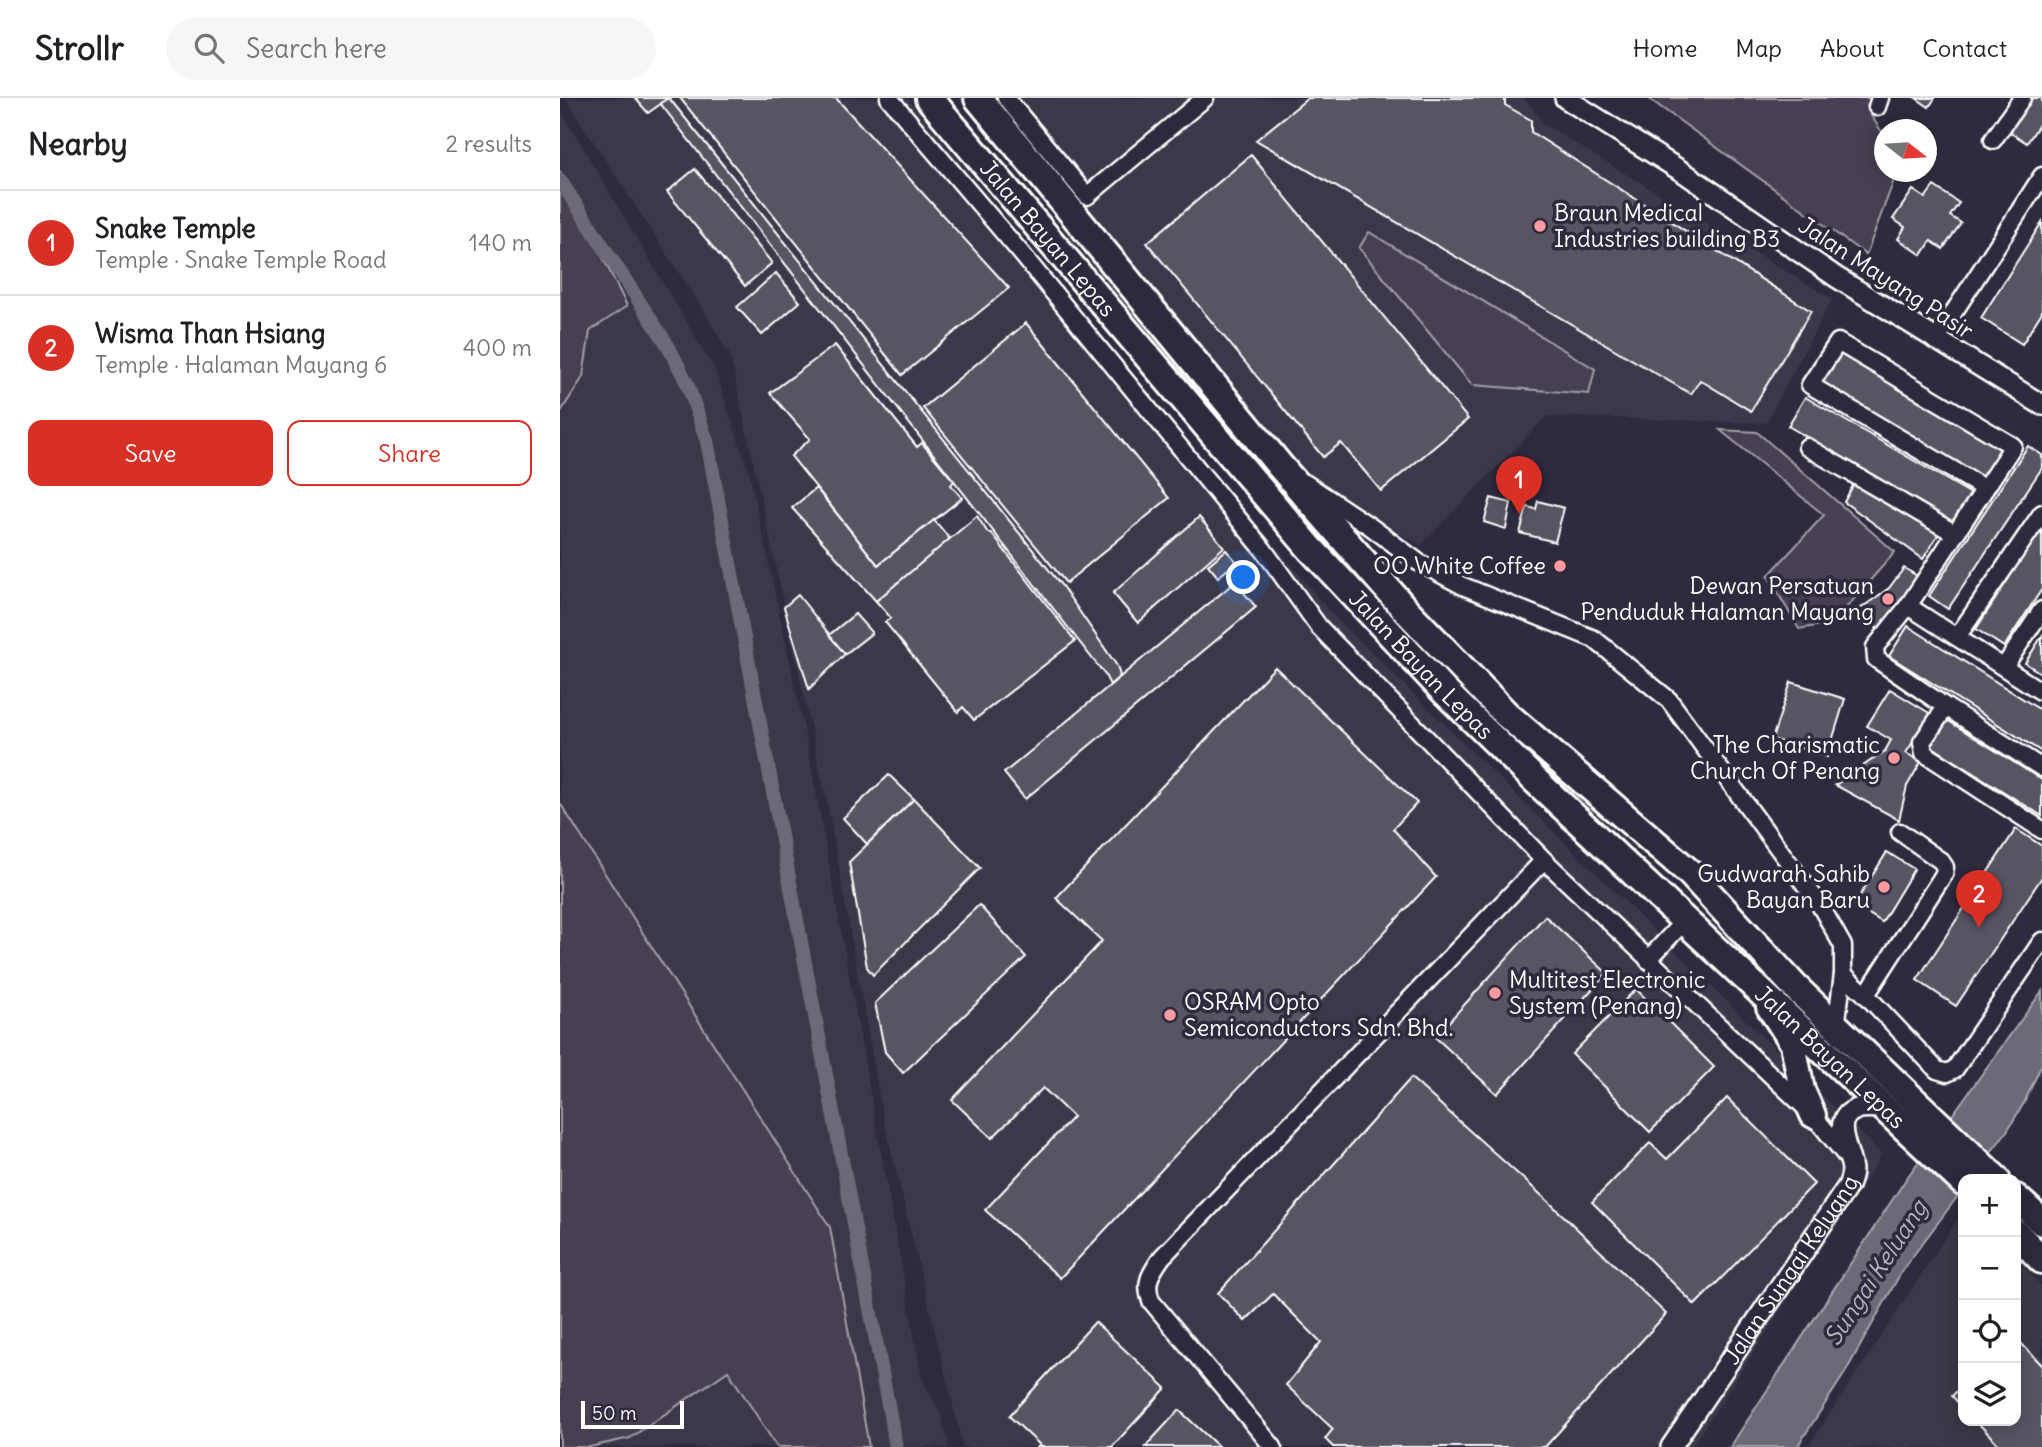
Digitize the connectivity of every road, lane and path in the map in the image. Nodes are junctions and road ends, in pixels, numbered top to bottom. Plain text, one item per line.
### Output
1 (889, 98) edge
2 (929, 98) edge
3 (978, 98) edge
4 (1006, 98) edge
5 (1205, 98) edge
6 (1565, 98) edge
7 (2022, 98) edge
8 (1993, 140) dead end
9 (2042, 176) edge
10 (1935, 341) junction
11 (2042, 405) edge
12 (1807, 447) dead end
13 (1280, 466) junction
14 (1985, 489) junction
15 (2042, 513) edge
16 (1954, 533) junction
17 (1908, 606) junction
18 (2042, 610) edge
19 (1956, 637) junction
20 (2004, 667) junction
21 (2042, 692) edge
22 (1946, 707) junction
23 (2042, 768) edge
24 (2042, 830) edge
25 (1900, 832) dead end
26 (1544, 860) junction
27 (1685, 920) junction
28 (2042, 941) edge
29 (1648, 960) junction
30 (1843, 974) junction
31 (1749, 979) junction
32 (1867, 995) junction
33 (1836, 1027) junction
34 (1882, 1108) junction
35 (1813, 1115) junction
36 (1919, 1123) junction
37 (1847, 1157) junction
38 (1989, 1174) edge
39 (1958, 1175) edge
40 (2021, 1203) edge
41 (2042, 1222) edge
42 (2020, 1237) edge
43 (2042, 1260) edge
44 (1273, 1447) edge
45 (1671, 1447) edge

1 - 26 street
2 - 27 highway, Jalan Bayan Lepas
3 - 13 highway, Jalan Bayan Lepas
4 - 5 street
6 - 10 street, Jalan Mayang Pasir
7 - 8 street
9 - 10 street
10 - 11 street, Jalan Mayang Pasir
12 - 16 street
13 - 30 street
13 - 33 highway, Jalan Bayan Lepas
14 - 14 street
14 - 16 street
15 - 19 street
16 - 17 street
17 - 19 street
17 - 22 street
18 - 20 street
19 - 20 street
20 - 21 street
22 - 23 street
22 - 24 street
25 - 32 street
26 - 29 street
26 - 44 street
27 - 29 street
27 - 31 highway, Jalan Bayan Lepas
28 - 32 street
29 - 35 street
30 - 32 street
30 - 33 street
31 - 34 highway, Jalan Bayan Lepas
31 - 35 main road
33 - 36 highway, Jalan Bayan Lepas
34 - 36 highway, Jalan Bayan Lepas
34 - 37 street, Jalan Sungai Keluang
35 - 37 street
36 - 38 highway, Jalan Bayan Lepas
36 - 39 highway, Jalan Bayan Lepas
37 - 45 street, Jalan Sungai Keluang
40 - 41 highway
42 - 43 highway

